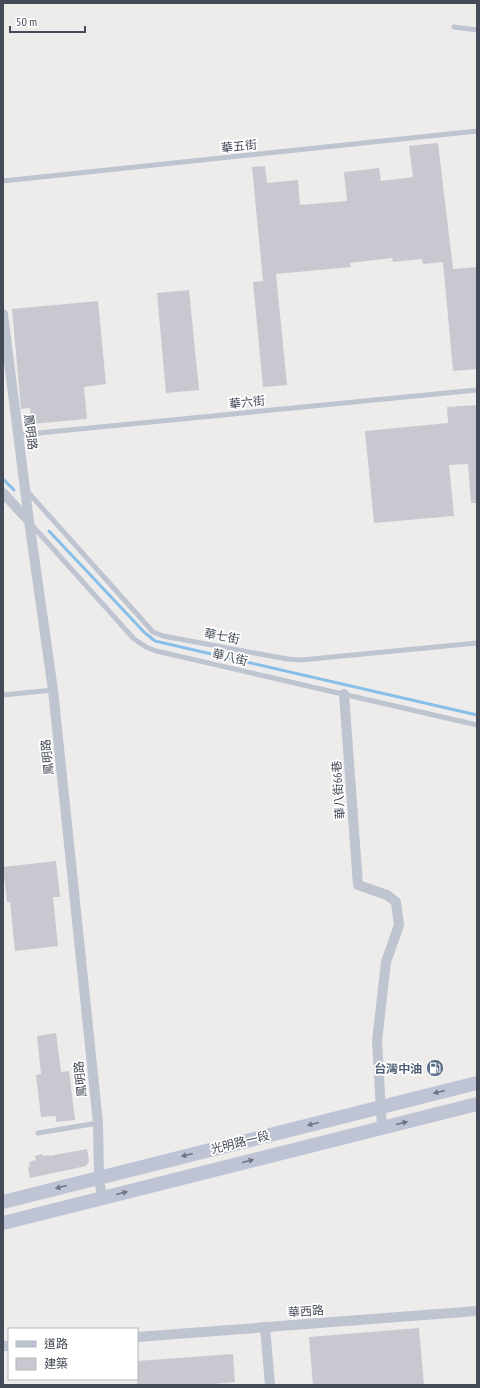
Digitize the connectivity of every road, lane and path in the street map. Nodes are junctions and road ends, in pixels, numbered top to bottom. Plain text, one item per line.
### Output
1 (454, 26) dead end
2 (477, 30) edge
3 (477, 131) edge
4 (3, 181) edge
5 (3, 314) edge
6 (477, 390) edge
7 (18, 434) junction
8 (26, 490) junction
9 (3, 493) edge
10 (29, 521) junction
11 (477, 643) edge
12 (53, 690) junction
13 (3, 694) edge
14 (344, 694) junction
15 (477, 725) edge
16 (477, 1083) edge
17 (477, 1104) edge
18 (382, 1107) junction
19 (98, 1122) junction
20 (382, 1128) junction
21 (38, 1133) dead end
22 (99, 1177) junction
23 (102, 1198) junction
24 (3, 1202) edge
25 (3, 1223) edge
26 (477, 1311) edge
27 (265, 1327) junction
28 (138, 1336) edge
29 (270, 1385) edge

1 - 2 lane
3 - 4 lane, 華五街
5 - 7 street, 鳳明路
6 - 7 lane, 華六街
7 - 8 street, 鳳明路
8 - 10 street, 鳳明路
8 - 11 lane, 華七街
9 - 10 street
10 - 12 street, 鳳明路
10 - 14 lane, 華八街
12 - 13 lane
12 - 19 street, 鳳明路
14 - 15 lane, 華八街
14 - 18 street, 華八街66巷
16 -> 18 street, 光明路一段
20 -> 17 street, 光明路一段
18 - 20 street
18 -> 22 street, 光明路一段
19 - 21 lane
19 - 22 street, 鳳明路
23 -> 20 street, 光明路一段
22 - 23 street, 鳳明路
22 -> 24 street, 光明路一段
23 - 25 street, 光明路一段
26 - 27 street, 華西路
27 - 28 street, 華西路
27 - 29 street

